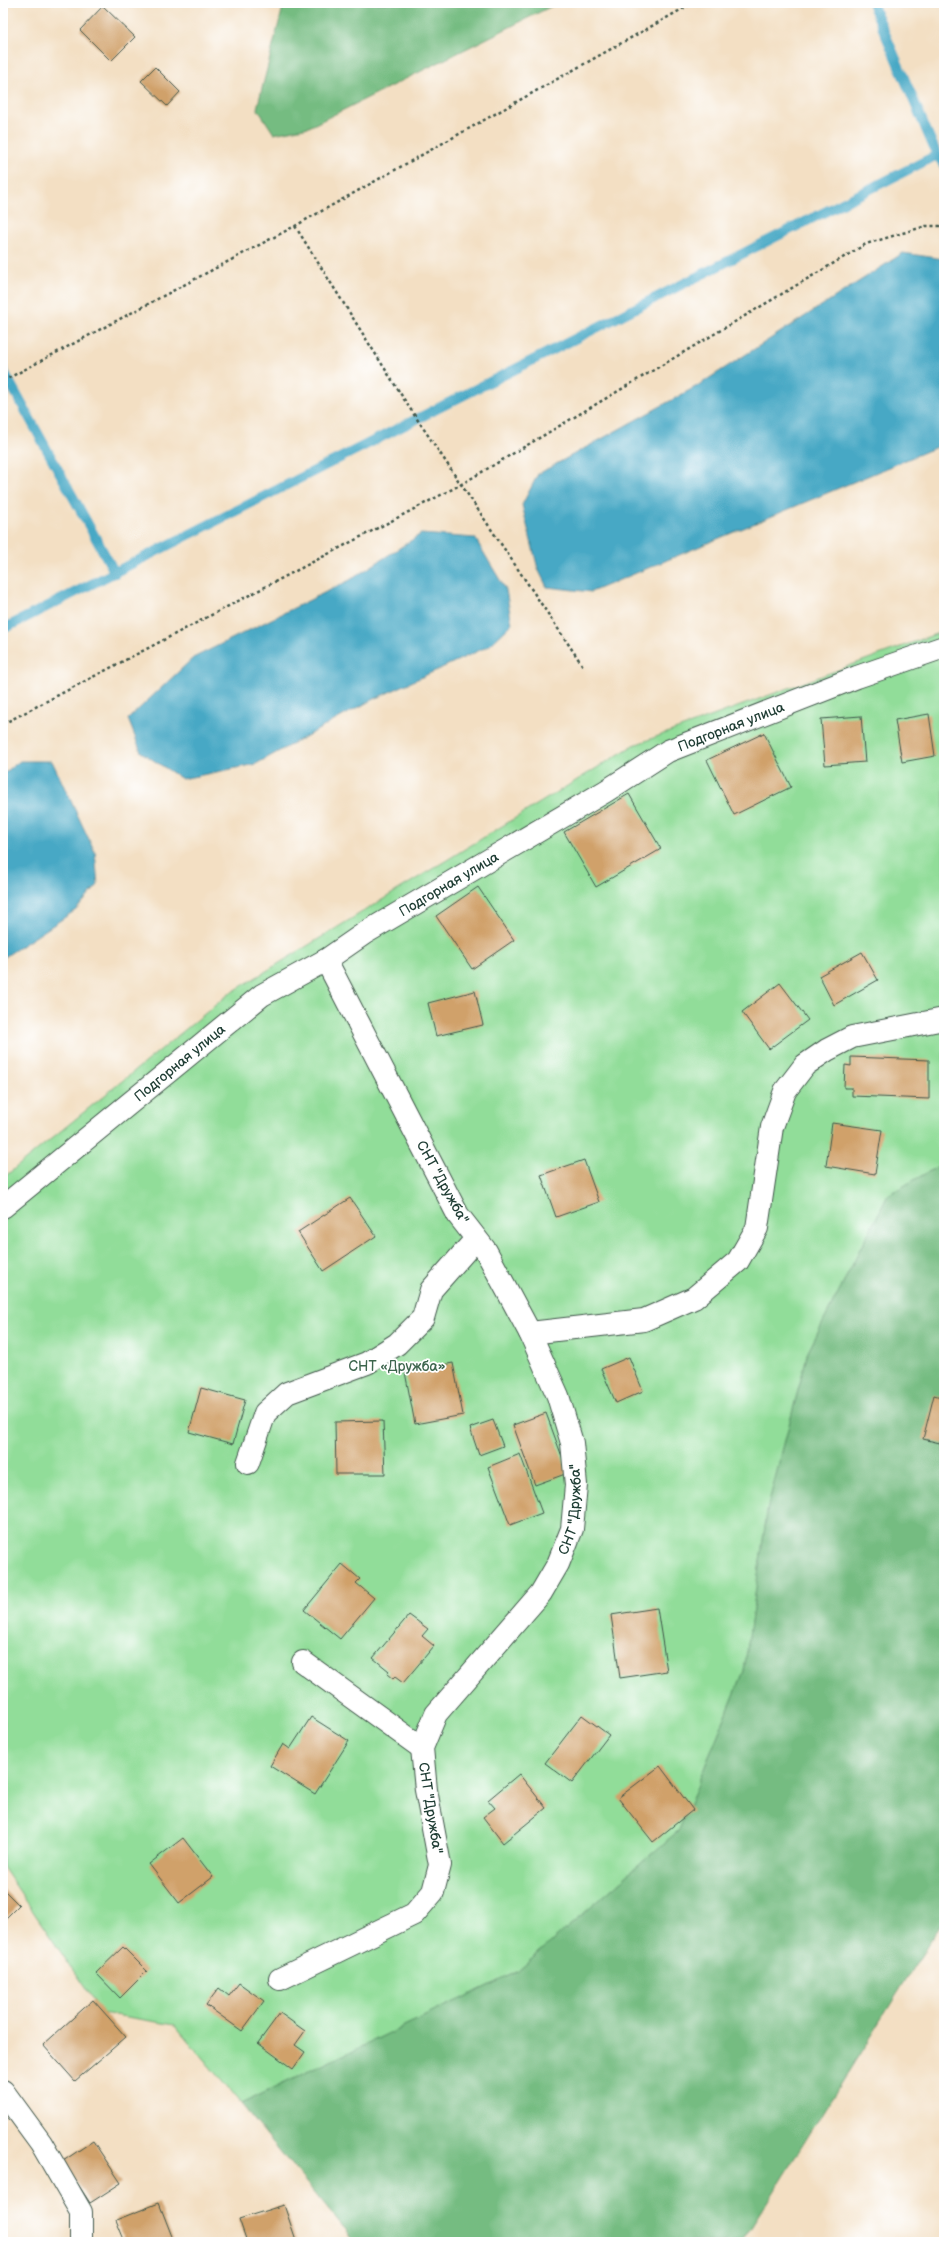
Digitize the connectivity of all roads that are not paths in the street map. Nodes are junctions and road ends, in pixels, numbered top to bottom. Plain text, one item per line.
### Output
1 (944, 647) edge
2 (326, 960) junction
3 (944, 1019) edge
4 (3, 1207) edge
5 (476, 1239) junction
6 (530, 1333) junction
7 (248, 1463) dead end
8 (303, 1662) dead end
9 (422, 1748) junction
10 (280, 1979) dead end
11 (3, 2091) edge
12 (81, 2242) edge

1 - 2 street, Подгорная улица
2 - 4 street, Подгорная улица
2 - 5 street, СНТ "Дружба"
3 - 6 street
5 - 6 street, СНТ "Дружба"
5 - 7 street
6 - 9 street, СНТ "Дружба"
8 - 9 street
9 - 10 street, СНТ "Дружба"
11 - 12 street

